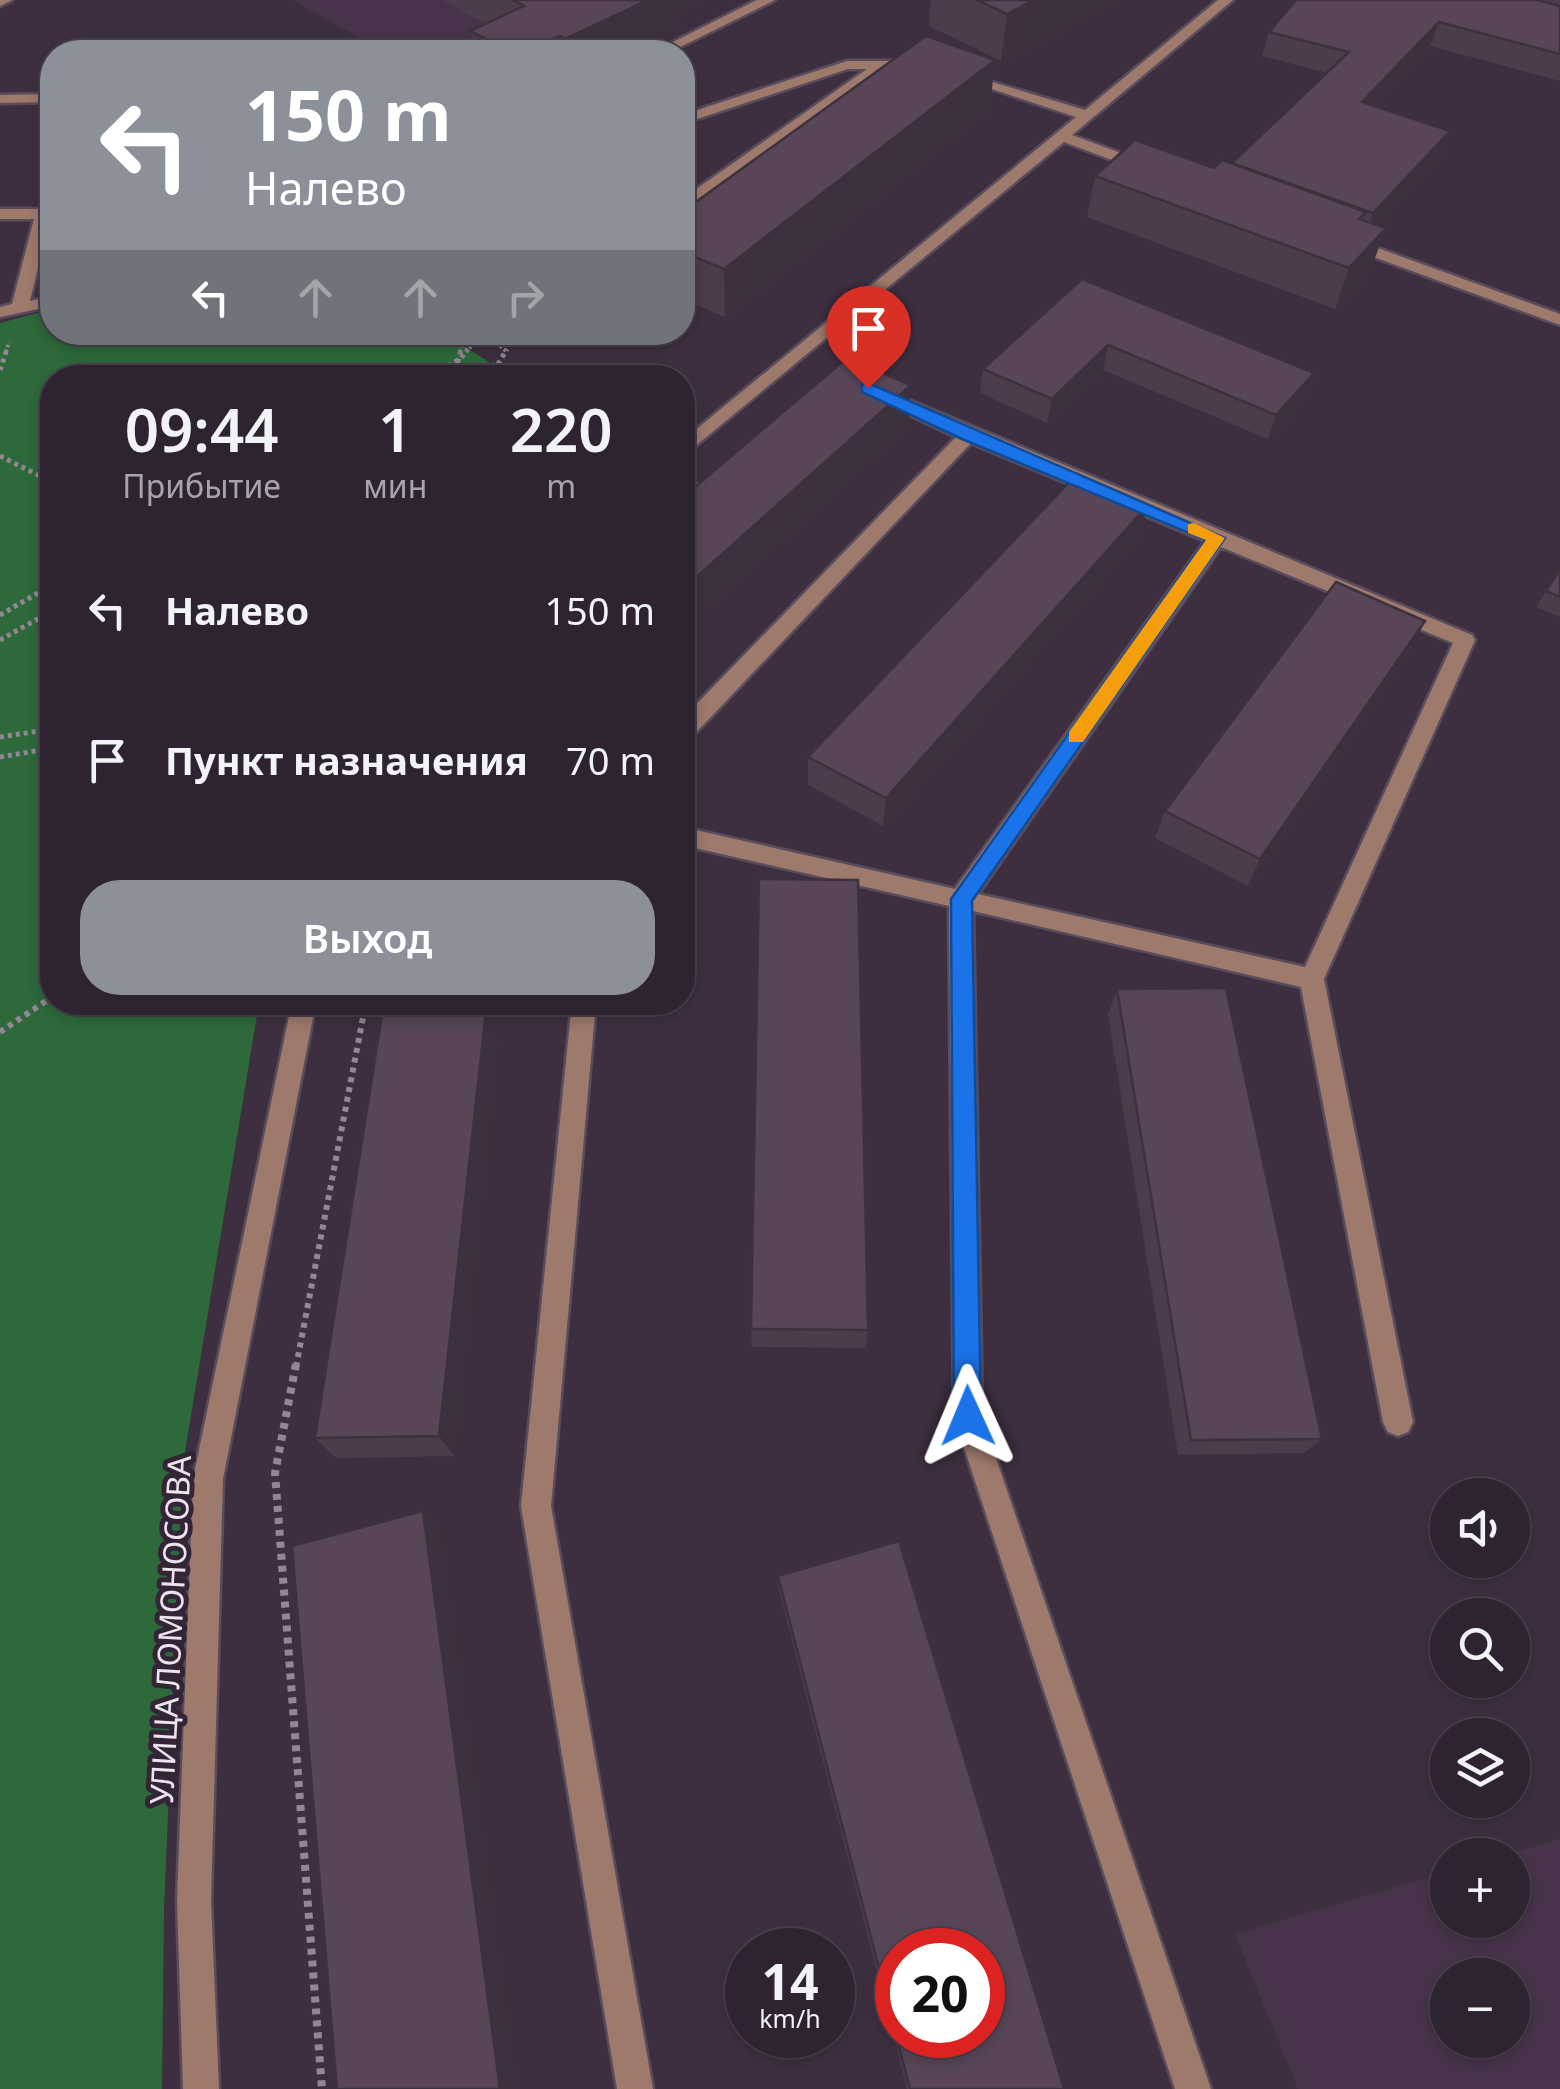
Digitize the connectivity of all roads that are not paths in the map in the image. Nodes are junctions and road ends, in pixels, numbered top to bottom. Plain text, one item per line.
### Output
1 (768, 0) edge
2 (1226, 0) edge
3 (685, 40) edge
4 (882, 65) junction
5 (934, 65) edge
6 (951, 71) edge
7 (0, 98) edge
8 (40, 98) edge
9 (695, 116) edge
10 (1089, 116) junction
11 (1063, 137) junction
12 (1168, 176) edge
13 (695, 198) edge
14 (0, 214) edge
15 (40, 214) edge
16 (40, 226) edge
17 (1336, 238) edge
18 (40, 304) edge
19 (19, 309) junction
20 (0, 312) edge
21 (1560, 320) edge
22 (851, 380) edge
23 (968, 435) junction
24 (695, 440) edge
25 (1216, 538) junction
26 (695, 719) edge
27 (695, 839) edge
28 (961, 899) junction
29 (1312, 979) junction
30 (301, 1015) edge
31 (583, 1015) edge
32 (1398, 1422) dead end
33 (201, 2089) edge
34 (635, 2089) edge
35 (1193, 2089) edge

1 - 3 street
2 - 10 street
4 - 5 street
4 - 9 street
4 - 13 street
6 - 10 street
7 - 8 street
10 - 11 street
11 - 12 street
11 - 24 street
14 - 15 street
16 - 19 street
17 - 21 street
18 - 19 street
19 - 20 street
22 - 23 street
23 - 25 street
23 - 26 street
25 - 28 street
25 - 29 street
27 - 28 street
28 - 29 street
28 - 35 street
29 - 32 street
30 - 33 street, УЛИЦА ЛОМОНОСОВА
31 - 34 street

